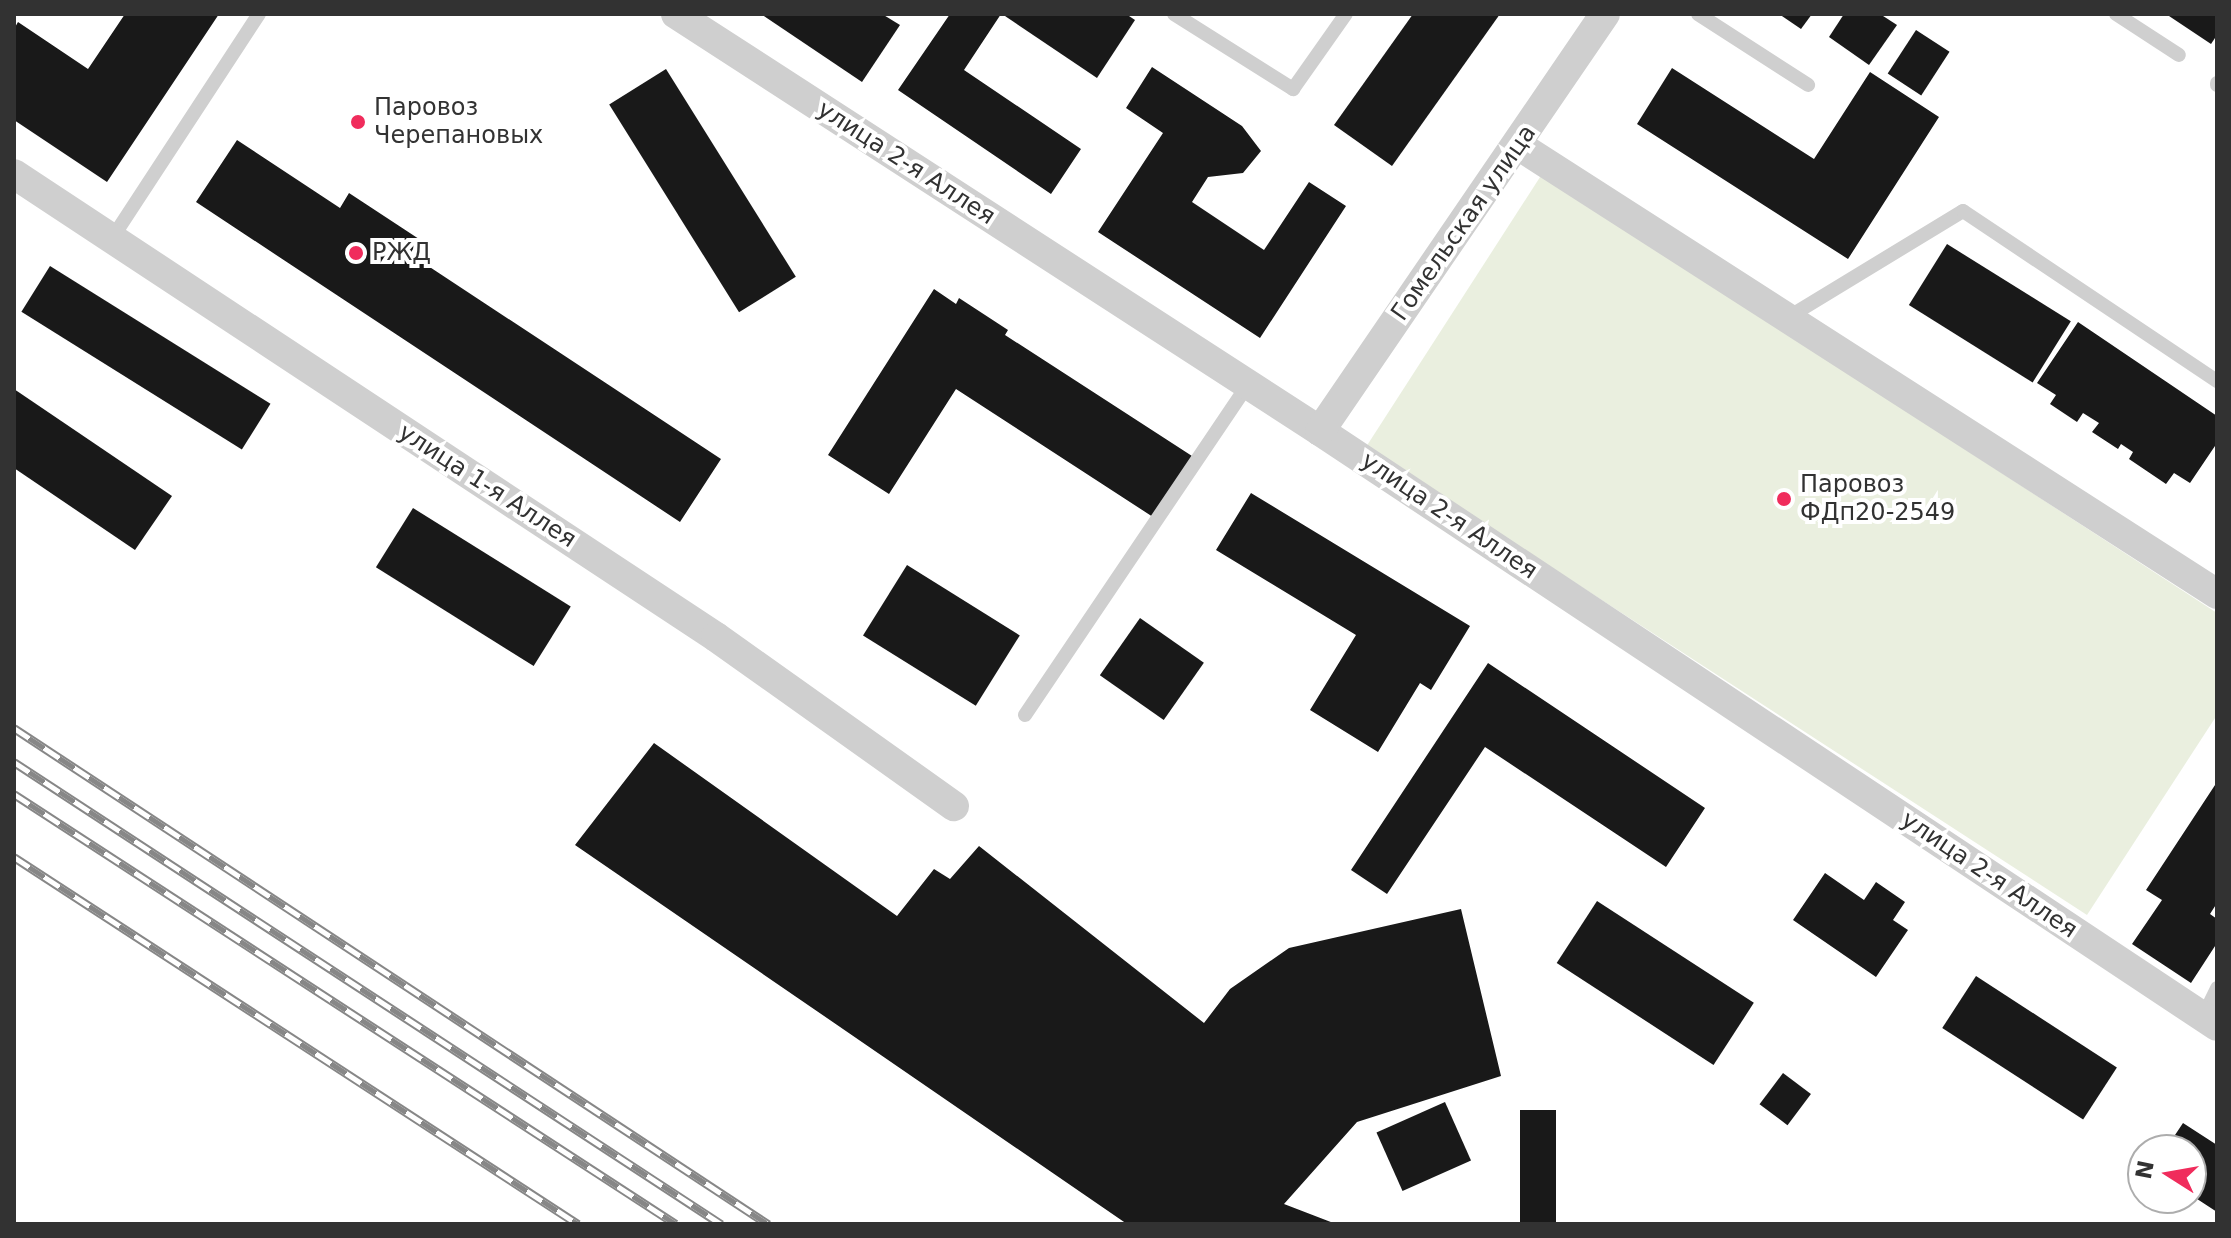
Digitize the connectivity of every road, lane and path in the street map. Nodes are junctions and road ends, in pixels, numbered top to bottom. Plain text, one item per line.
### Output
1 (259, 14) edge
2 (676, 14) edge
3 (1346, 14) edge
4 (1605, 14) edge
5 (1698, 14) edge
6 (2116, 14) edge
7 (1182, 16) edge
8 (2179, 55) dead end
9 (1808, 85) dead end
10 (1518, 145) junction
11 (14, 174) edge
12 (111, 240) junction
13 (1787, 318) junction
14 (2217, 381) edge
15 (1248, 384) junction
16 (1320, 431) junction
17 (2217, 594) edge
18 (1025, 715) dead end
19 (954, 806) dead end
20 (2217, 988) edge
21 (2210, 1021) edge

1 - 12 lane
2 - 15 street, улица 2-я Аллея
3 - 7 lane
4 - 10 street, Гомельская улица
5 - 9 lane
6 - 8 lane
10 - 13 street
10 - 16 street, Гомельская улица
11 - 12 street, улица 1-я Аллея
12 - 19 street, улица 1-я Аллея
13 - 14 lane
13 - 17 street
15 - 16 street, улица 2-я Аллея
15 - 18 lane
16 - 21 street, улица 2-я Аллея
20 - 21 lane

